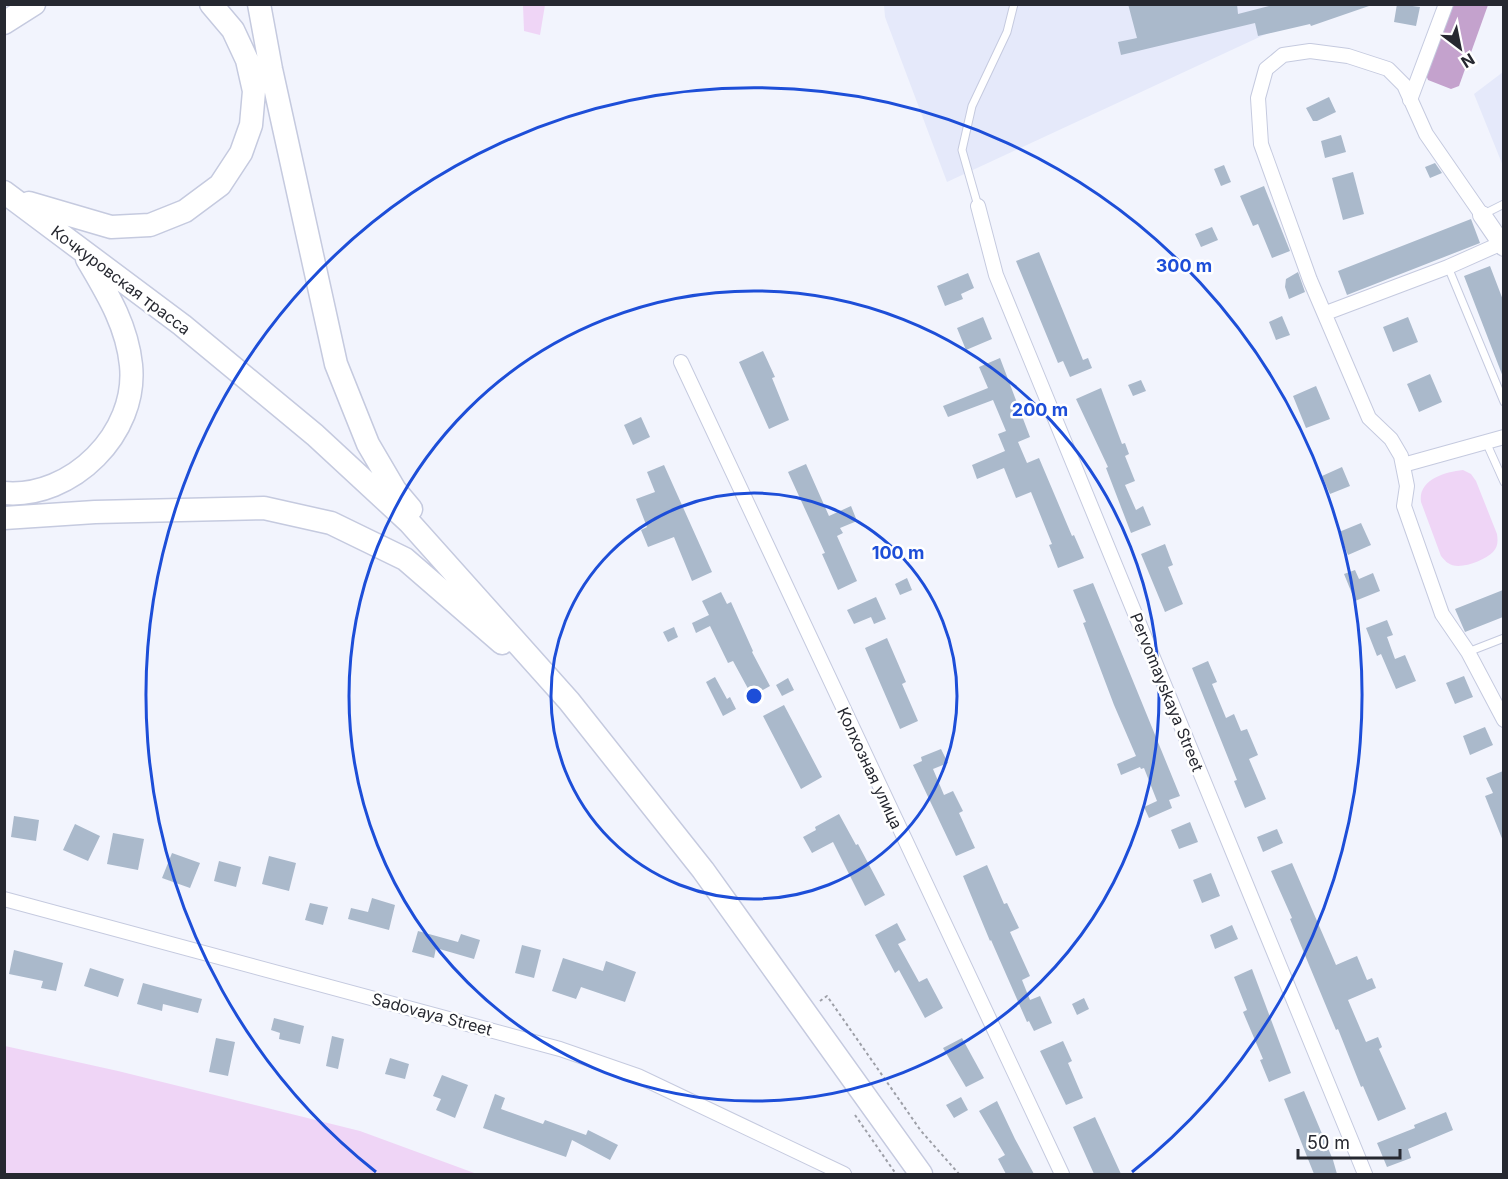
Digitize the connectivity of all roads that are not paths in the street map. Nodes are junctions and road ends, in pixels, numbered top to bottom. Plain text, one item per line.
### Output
1 (11, 4) edge
2 (34, 4) edge
3 (211, 4) edge
4 (259, 4) edge
5 (1014, 4) edge
6 (1446, 4) edge
7 (4, 21) edge
8 (1410, 100) junction
9 (10, 195) edge
10 (1503, 204) edge
11 (978, 206) joint
12 (1482, 215) junction
13 (1503, 245) edge
14 (82, 250) junction
15 (1448, 267) junction
16 (1326, 313) junction
17 (681, 362) dead end
18 (1503, 402) edge
19 (1503, 437) edge
20 (1486, 442) junction
21 (1403, 465) junction
22 (1503, 482) edge
23 (4, 493) edge
24 (4, 518) edge
25 (1503, 638) edge
26 (1468, 652) junction
27 (531, 657) junction
28 (569, 701) junction
29 (1503, 720) edge
30 (4, 899) edge
31 (844, 1174) edge
32 (921, 1174) edge
33 (1062, 1174) edge
34 (1365, 1174) edge

1 - 7 main road
2 - 7 main road
3 - 9 main road
4 - 27 main road
5 - 11 lane
6 - 8 street
8 - 12 street
8 - 16 street
9 - 14 main road, Кочкуровская трасса
10 - 12 lane
11 - 34 street, Pervomayskaya Street
12 - 13 street
13 - 15 street
14 - 23 main road
14 - 27 main road, Кочкуровская трасса
15 - 16 street
15 - 18 lane
16 - 21 street
17 - 33 street, Колхозная улица
19 - 20 street
20 - 21 street
20 - 22 lane
21 - 26 street
24 - 28 main road
25 - 26 lane
26 - 29 street
27 - 28 main road
28 - 32 main road
30 - 31 street, Sadovaya Street

